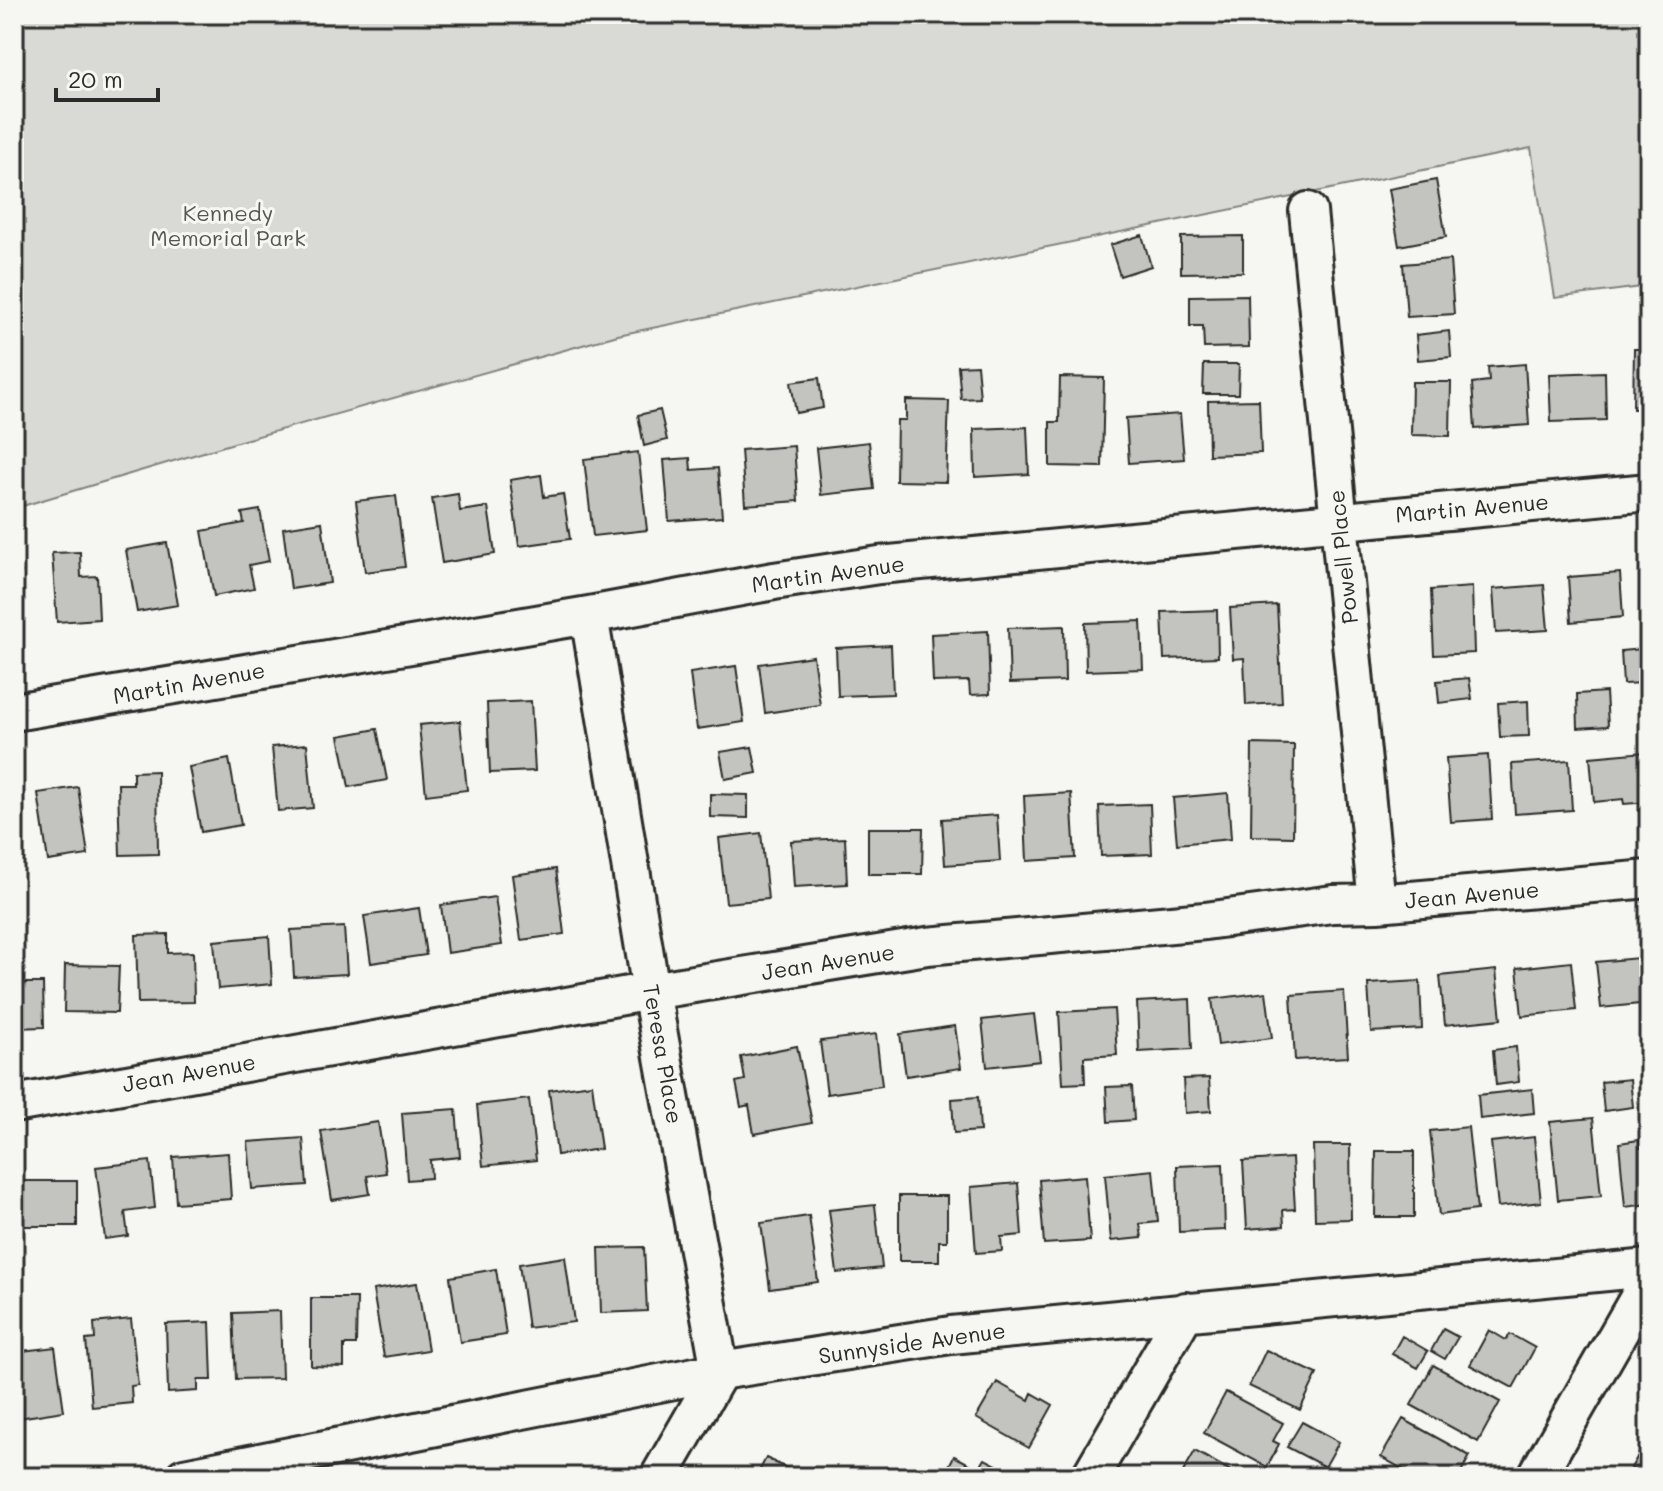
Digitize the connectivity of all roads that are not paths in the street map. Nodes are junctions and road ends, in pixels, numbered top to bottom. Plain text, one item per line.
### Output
1 (1308, 211) dead end
2 (1649, 492) edge
3 (1340, 520) junction
4 (589, 615) junction
5 (14, 712) edge
6 (1649, 879) edge
7 (1377, 903) junction
8 (651, 991) junction
9 (14, 1104) edge
10 (1649, 1268) edge
11 (1649, 1280) edge
12 (1186, 1311) junction
13 (720, 1371) junction
14 (184, 1477) edge
15 (659, 1477) edge
16 (1090, 1477) edge
17 (1536, 1477) edge

1 - 3 street, Powell Place
2 - 3 street, Martin Avenue
3 - 4 street, Martin Avenue
3 - 7 street, Powell Place
4 - 5 street, Martin Avenue
4 - 8 street, Teresa Place
6 - 7 street, Jean Avenue
7 - 8 street, Jean Avenue
8 - 9 street, Jean Avenue
8 - 13 street, Teresa Place
10 - 12 street, Sunnyside Avenue
11 - 17 street
12 - 13 street, Sunnyside Avenue
12 - 16 street
13 - 14 street, Sunnyside Avenue
13 - 15 street

